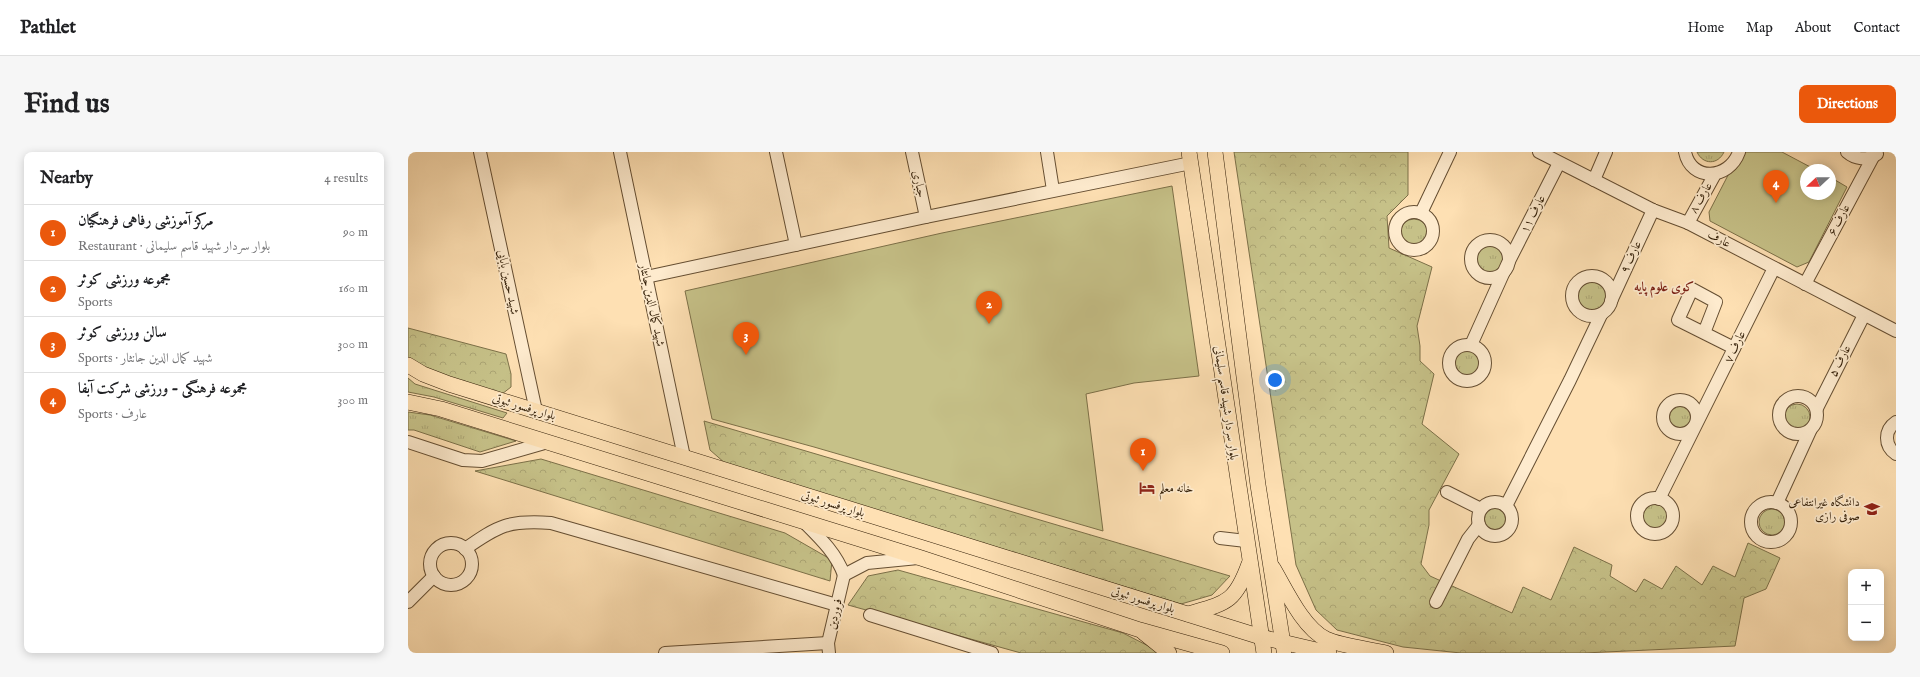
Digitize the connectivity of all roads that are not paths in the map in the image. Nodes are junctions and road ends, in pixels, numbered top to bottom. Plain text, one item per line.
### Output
1 (480, 152) edge
2 (620, 152) edge
3 (776, 152) edge
4 (912, 152) edge
5 (1047, 152) edge
6 (1215, 152) edge
7 (1450, 152) edge
8 (1539, 152) edge
9 (1606, 152) edge
10 (1685, 152) edge
11 (1738, 152) edge
12 (1847, 152) edge
13 (1876, 154) edge
14 (1190, 158) edge
15 (1559, 163) junction
16 (1715, 174) junction
17 (1594, 180) junction
18 (1053, 190) junction
19 (1653, 210) junction
20 (1422, 213) dead end
21 (926, 217) junction
22 (1688, 223) junction
23 (796, 244) junction
24 (1774, 268) junction
25 (646, 277) junction
26 (1805, 284) junction
27 (1610, 304) junction
28 (1601, 315) junction
29 (1864, 315) junction
30 (1896, 331) edge
31 (1704, 334) dead end
32 (1471, 345) dead end
33 (1734, 348) junction
34 (408, 365) edge
35 (408, 402) edge
36 (1817, 408) junction
37 (536, 411) junction
38 (1896, 422) edge
39 (1810, 431) junction
40 (408, 442) edge
41 (548, 442) junction
42 (1896, 454) edge
43 (684, 457) junction
44 (1447, 492) dead end
45 (1659, 499) dead end
46 (1777, 503) dead end
47 (1506, 506) junction
48 (1481, 509) junction
49 (804, 522) junction
50 (1479, 525) junction
51 (1220, 538) dead end
52 (1246, 541) junction
53 (465, 549) junction
54 (921, 558) junction
55 (1269, 561) junction
56 (1250, 563) junction
57 (844, 575) junction
58 (434, 576) junction
59 (408, 602) edge
60 (1436, 602) dead end
61 (837, 606) junction
62 (1188, 614) junction
63 (870, 615) dead end
64 (1140, 630) junction
65 (1261, 637) junction
66 (828, 648) edge
67 (1284, 648) edge
68 (724, 651) edge
69 (665, 653) edge
70 (992, 653) edge
71 (1169, 653) edge
72 (1222, 653) edge
73 (1264, 653) edge
74 (1329, 653) edge
75 (1386, 653) edge

1 - 37 street, شهید حسین بابایی
2 - 25 street, شهید کمال الدین جانثار
3 - 23 street
4 - 21 street, جباری
5 - 18 street
6 - 55 main road, بلوار سردار شهید قاسم سلیمانی
7 - 20 street
8 - 15 street, عارف
9 - 17 street
10 - 16 street
11 - 16 street
12 - 13 street
13 - 26 street, عارف ۶
14 - 18 street
14 - 52 main road, بلوار سردار شهید قاسم سلیمانی
15 - 17 street, عارف
15 - 32 street, عارف ۱۱
16 - 22 street, عارف ۸
17 - 19 street, عارف
18 - 21 street
19 - 22 street, عارف
19 - 27 street, عارف ۹
21 - 23 street
22 - 24 street, عارف
23 - 25 street
24 - 26 street, عارف
24 - 33 street, عارف ۷
25 - 43 street, شهید کمال الدین جانثار
26 - 29 street, عارف
27 - 28 street
27 - 28 street
28 - 47 street
29 - 30 street, عارف
29 - 36 street, عارف ۵
31 - 33 street
33 - 45 street, عارف ۷
34 - 37 main road, بلوار پرفسور ثبوتی
35 - 41 main road, بلوار پرفسور ثبوتی
36 - 39 street
36 - 39 street
37 - 43 main road, بلوار پرفسور ثبوتی
38 - 42 street
39 - 46 street
40 - 41 street
41 - 49 main road, بلوار پرفسور ثبوتی
43 - 62 main road, بلوار پرفسور ثبوتی
44 - 48 street
47 - 48 street
47 - 50 street
48 - 50 street
49 - 54 main road, بلوار پرفسور ثبوتی
49 - 57 street
50 - 60 street
51 - 52 street
52 - 56 main road, بلوار سردار شهید قاسم سلیمانی
53 - 58 street
53 - 58 street
53 - 61 street
54 - 57 street
54 - 64 main road, بلوار پرفسور ثبوتی
55 - 67 main road, بلوار سردار شهید قاسم سلیمانی
55 - 75 main road
56 - 62 main road
56 - 65 main road, بلوار سردار شهید قاسم سلیمانی
57 - 61 street, فروردین
58 - 59 street
61 - 66 street, فروردین
62 - 65 main road, بلوار پرفسور ثبوتی
63 - 70 street
64 - 71 main road
64 - 72 main road, بلوار پرفسور ثبوتی
65 - 67 main road, بلوار پرفسور ثبوتی
65 - 73 main road, بلوار سردار شهید قاسم سلیمانی
66 - 68 street
67 - 74 main road, بلوار پرفسور ثبوتی
68 - 69 street

